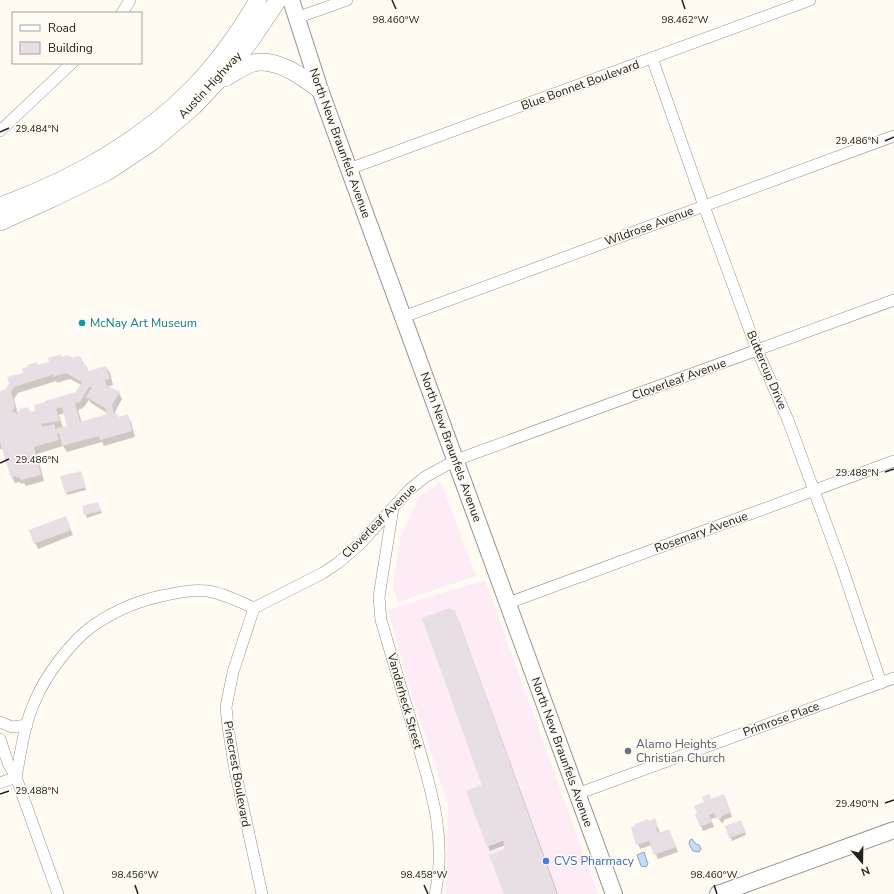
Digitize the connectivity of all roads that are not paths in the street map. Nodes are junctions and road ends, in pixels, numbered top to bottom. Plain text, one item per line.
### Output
1 (130, 0) edge
2 (252, 0) edge
3 (258, 0) edge
4 (278, 0) edge
5 (291, 0) edge
6 (347, 0) edge
7 (810, 0) edge
8 (123, 12) edge
9 (248, 17) junction
10 (296, 18) junction
11 (652, 58) junction
12 (71, 64) edge
13 (212, 87) junction
14 (320, 90) junction
15 (0, 131) edge
16 (894, 136) edge
17 (349, 169) junction
18 (0, 206) edge
19 (704, 206) junction
20 (0, 222) edge
21 (894, 300) edge
22 (403, 317) junction
23 (757, 350) junction
24 (456, 460) junction
25 (894, 461) edge
26 (814, 491) junction
27 (393, 508) junction
28 (508, 603) junction
29 (254, 608) junction
30 (894, 678) edge
31 (881, 683) junction
32 (0, 722) edge
33 (27, 725) junction
34 (0, 739) edge
35 (16, 777) junction
36 (0, 783) edge
37 (577, 794) junction
38 (894, 830) edge
39 (58, 894) edge
40 (262, 894) edge
41 (435, 894) edge
42 (614, 894) edge
43 (718, 894) edge

1 - 8 street
2 - 9 main road
3 - 9 main road, Austin Highway
4 - 13 main road, Austin Highway
5 - 10 street, North New Braunfels Avenue
6 - 10 street
7 - 11 street, Blue Bonnet Boulevard
9 - 18 main road, Austin Highway
10 - 14 street, North New Braunfels Avenue
11 - 17 street, Blue Bonnet Boulevard
11 - 19 street, Buttercup Drive
12 - 15 street
13 - 14 main road
13 - 20 main road, Austin Highway
14 - 17 street, North New Braunfels Avenue
16 - 19 street, Wildrose Avenue
17 - 22 street, North New Braunfels Avenue
19 - 22 street, Wildrose Avenue
19 - 23 street, Buttercup Drive
21 - 23 street, Cloverleaf Avenue
22 - 24 street, North New Braunfels Avenue
23 - 24 street, Cloverleaf Avenue
23 - 26 street, Buttercup Drive
24 - 27 street, Cloverleaf Avenue
24 - 28 street, North New Braunfels Avenue
25 - 26 street, Rosemary Avenue
26 - 28 street, Rosemary Avenue
26 - 31 street, Buttercup Drive
27 - 29 street, Cloverleaf Avenue
27 - 41 street, Vanderheck Street
28 - 37 street, North New Braunfels Avenue
29 - 33 street
29 - 40 street, Pinecrest Boulevard
30 - 31 street, Primrose Place
31 - 37 street, Primrose Place
32 - 33 street
33 - 35 street
34 - 35 street
35 - 36 street
35 - 39 street
37 - 42 street, North New Braunfels Avenue
38 - 43 street

